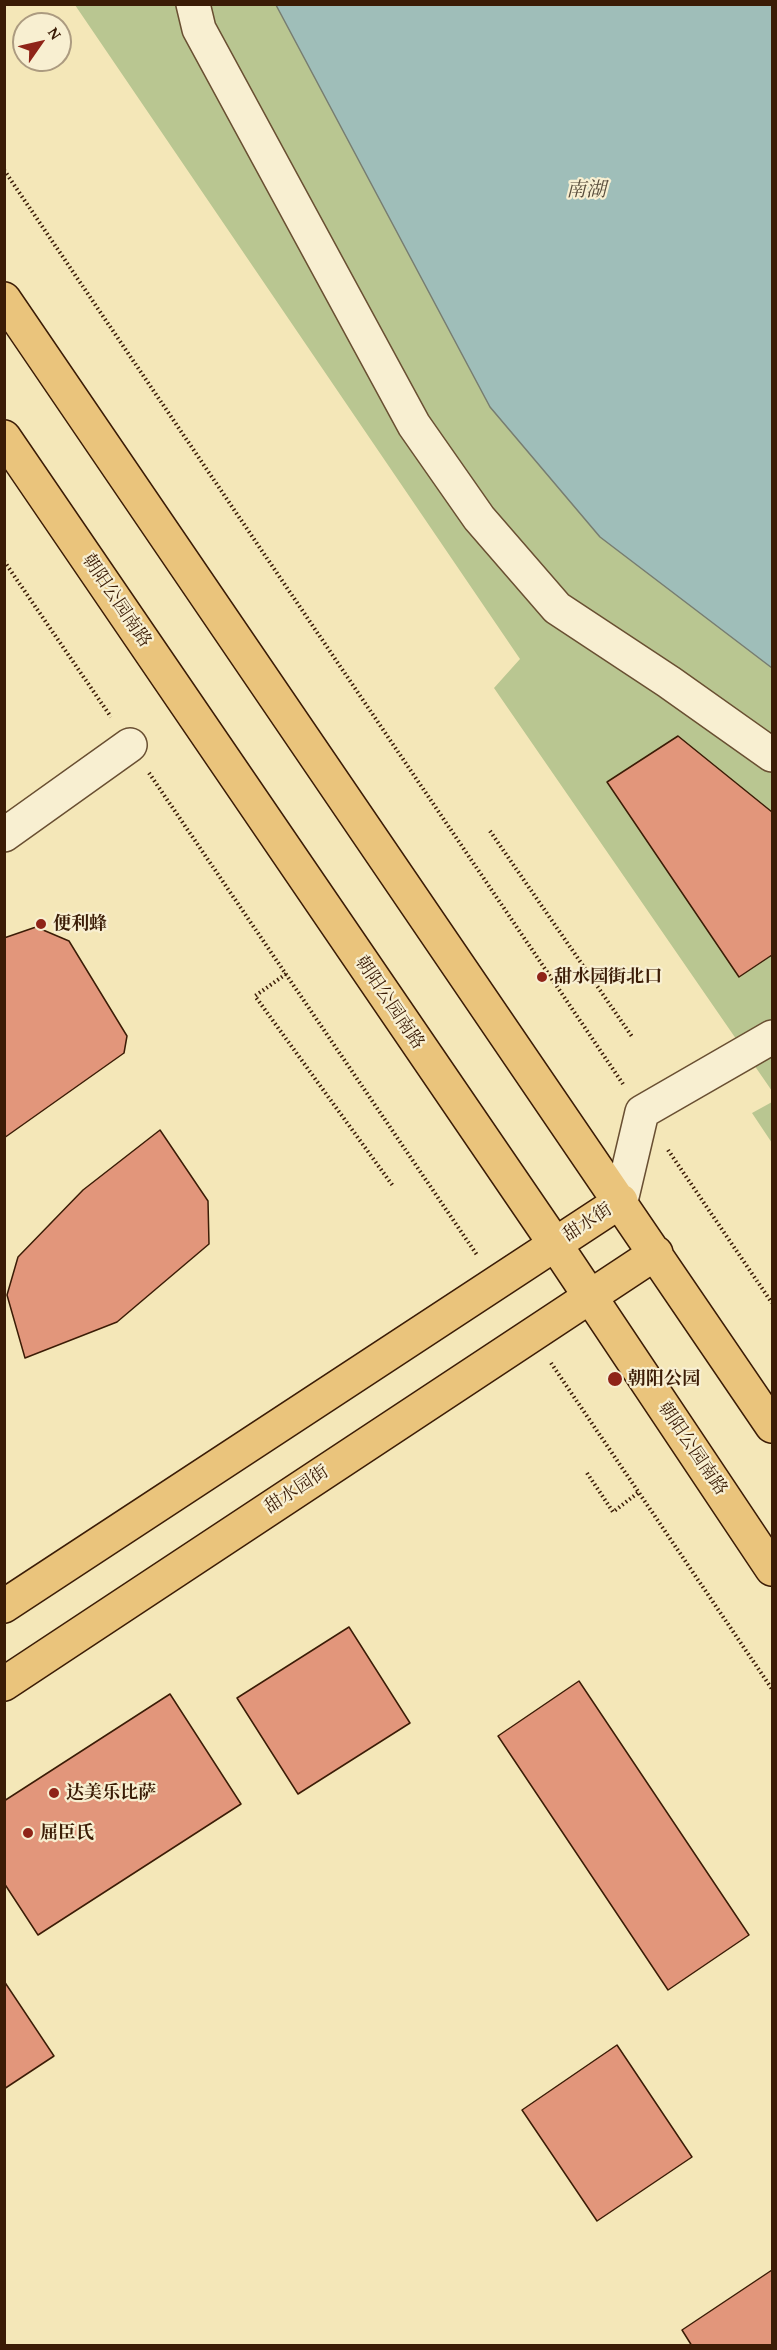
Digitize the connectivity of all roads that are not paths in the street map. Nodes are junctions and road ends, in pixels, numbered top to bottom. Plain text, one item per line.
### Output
1 (193, 4) edge
2 (4, 299) edge
3 (4, 437) edge
4 (130, 745) road end
5 (772, 755) edge
6 (4, 835) edge
7 (772, 1037) edge
8 (621, 1201) junction
9 (555, 1244) junction
10 (656, 1253) junction
11 (590, 1297) junction
12 (772, 1426) edge
13 (772, 1569) edge
14 (4, 1606) edge
15 (4, 1684) edge

1 - 5 lane
2 - 8 main road
3 - 9 main road, 朝阳公园南路
4 - 6 lane
7 - 8 lane
8 - 9 main road, 甜水街
8 - 10 main road
9 - 11 main road, 朝阳公园南路
9 - 14 main road
10 - 11 main road, 甜水园街
10 - 12 main road
11 - 13 main road, 朝阳公园南路
11 - 15 main road, 甜水园街

